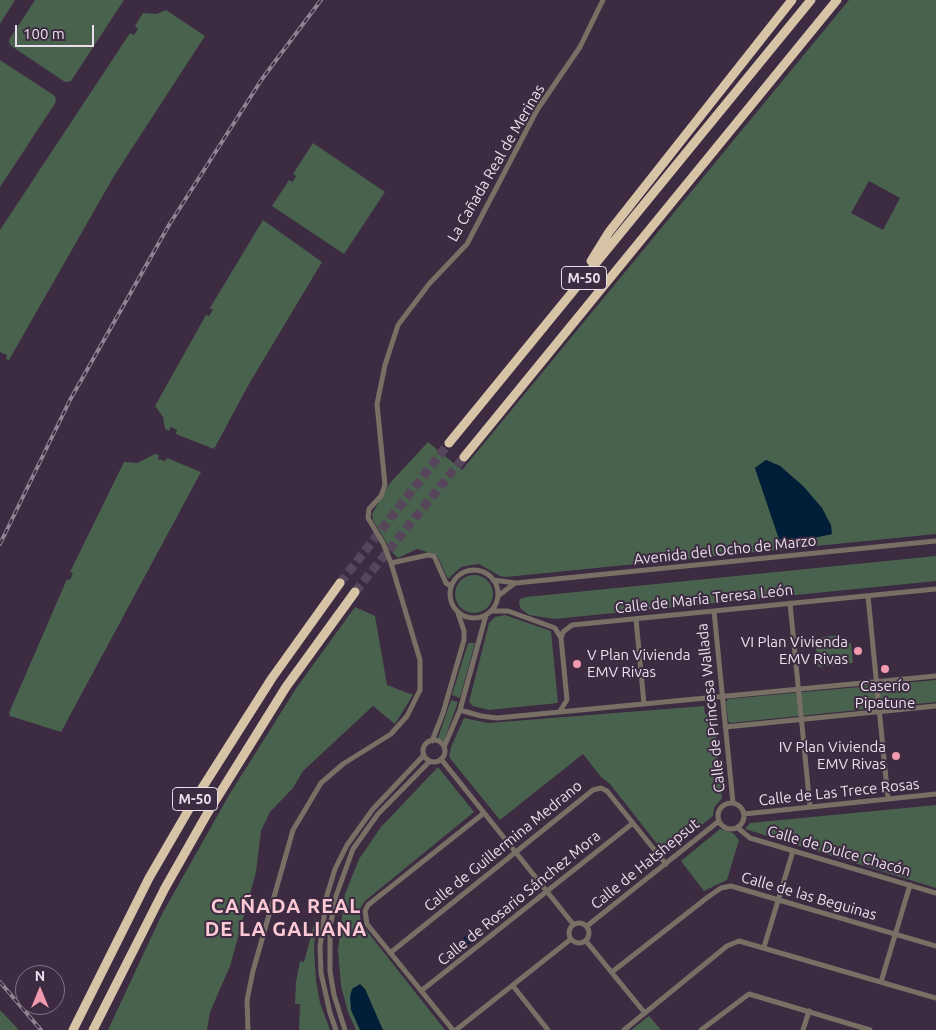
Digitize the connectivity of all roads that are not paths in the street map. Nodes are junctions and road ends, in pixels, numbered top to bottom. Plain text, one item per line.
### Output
1 (604, 0) edge
2 (792, 0) edge
3 (811, 0) edge
4 (837, 0) edge
5 (569, 296) junction
6 (449, 443) tunnel mouth
7 (464, 457) tunnel mouth
8 (936, 541) edge
9 (391, 563) junction
10 (493, 580) junction
11 (340, 583) tunnel mouth
12 (516, 583) junction
13 (451, 586) junction
14 (936, 589) edge
15 (355, 592) tunnel mouth
16 (498, 596) junction
17 (868, 596) junction
18 (790, 603) junction
19 (714, 611) junction
20 (458, 612) junction
21 (488, 613) junction
22 (636, 619) junction
23 (561, 638) junction
24 (936, 676) edge
25 (876, 682) junction
26 (799, 689) junction
27 (722, 696) junction
28 (567, 700) junction
29 (644, 704) junction
30 (936, 706) edge
31 (460, 710) junction
32 (576, 711) junction
33 (560, 712) junction
34 (879, 712) junction
35 (802, 720) junction
36 (725, 727) junction
37 (432, 740) junction
38 (444, 747) junction
39 (424, 756) junction
40 (441, 759) junction
41 (430, 761) junction
42 (936, 794) edge
43 (888, 799) junction
44 (732, 803) junction
45 (810, 807) junction
46 (484, 813) junction
47 (744, 814) junction
48 (719, 821) junction
49 (633, 823) junction
50 (738, 828) junction
51 (793, 851) junction
52 (516, 852) junction
53 (666, 864) junction
54 (910, 886) junction
55 (547, 892) junction
56 (936, 893) edge
57 (778, 899) junction
58 (573, 924) junction
59 (588, 926) junction
60 (895, 934) junction
61 (571, 939) junction
62 (586, 941) junction
63 (936, 946) edge
64 (764, 947) junction
65 (390, 953) junction
66 (612, 972) junction
67 (881, 982) junction
68 (513, 986) junction
69 (422, 992) junction
70 (936, 998) edge
71 (644, 1012) junction
72 (809, 1012) junction
73 (73, 1030) edge
74 (94, 1030) edge
75 (248, 1030) edge
76 (336, 1030) edge
77 (346, 1030) edge
78 (454, 1030) edge
79 (548, 1030) edge
80 (624, 1030) edge
81 (702, 1030) edge
82 (803, 1030) edge
83 (870, 1030) edge

1 - 9 street, La Cañada Real de Merinas
2 - 5 highway
3 - 5 highway, M-50
4 - 7 highway, M-50
5 - 6 highway, M-50
8 - 12 street, Avenida del Ocho de Marzo
9 - 13 street
9 - 75 street, La Cañada Real de Merinas
10 - 12 street, Avenida del Ocho de Marzo
10 - 13 street
10 - 16 street
11 - 73 highway, M-50
12 - 16 street
13 - 20 street
14 - 17 street, Calle de María Teresa León
15 - 74 highway, M-50
16 - 21 street
17 - 18 street, Calle de María Teresa León
17 - 25 street
18 - 19 street, Calle de María Teresa León
18 - 26 street
19 - 22 street, Calle de María Teresa León
19 - 27 street, Calle de Princesa Wallada
20 - 21 street
20 - 37 street
21 - 23 street
21 - 31 street
22 - 23 street, Calle de María Teresa León
22 - 29 street
23 - 28 street
24 - 25 street
25 - 26 street
25 - 34 street
26 - 27 street
26 - 35 street
27 - 29 street
27 - 36 street, Calle de Princesa Wallada
28 - 32 street
28 - 33 street
29 - 32 street
30 - 34 street
31 - 33 street
31 - 38 street
32 - 33 street
34 - 35 street
34 - 43 street
35 - 36 street
35 - 45 street
36 - 44 street, Calle de Princesa Wallada
37 - 38 street
37 - 39 street
38 - 40 street
39 - 41 street
39 - 76 street
40 - 41 street
40 - 46 street
41 - 77 street
42 - 43 street, Calle de Las Trece Rosas
43 - 45 street, Calle de Las Trece Rosas
44 - 47 street
44 - 48 street
45 - 47 street, Calle de Las Trece Rosas
46 - 52 street
46 - 65 street
47 - 50 street
48 - 50 street
48 - 53 street, Calle de Hatshepsut
49 - 52 street, Calle de Guillermina Medrano
49 - 53 street, Calle de Guillermina Medrano
49 - 55 street, Calle de Rosario Sánchez Mora
50 - 51 street, Calle de Dulce Chacón
51 - 54 street, Calle de Dulce Chacón
51 - 57 street
52 - 55 street
52 - 65 street, Calle de Guillermina Medrano
53 - 59 street, Calle de Hatshepsut
54 - 56 street, Calle de Dulce Chacón
54 - 60 street
55 - 58 street
55 - 69 street, Calle de Rosario Sánchez Mora
57 - 60 street, Calle de las Beguinas
57 - 64 street
57 - 66 street, Calle de las Beguinas
58 - 59 street
58 - 61 street
59 - 62 street
60 - 63 street, Calle de las Beguinas
60 - 67 street
61 - 62 street
61 - 68 street
62 - 66 street
64 - 67 street
64 - 71 street
65 - 69 street
66 - 71 street
67 - 70 street
68 - 78 street
68 - 79 street
69 - 78 street
71 - 80 street
72 - 81 street
72 - 82 street
72 - 83 street

